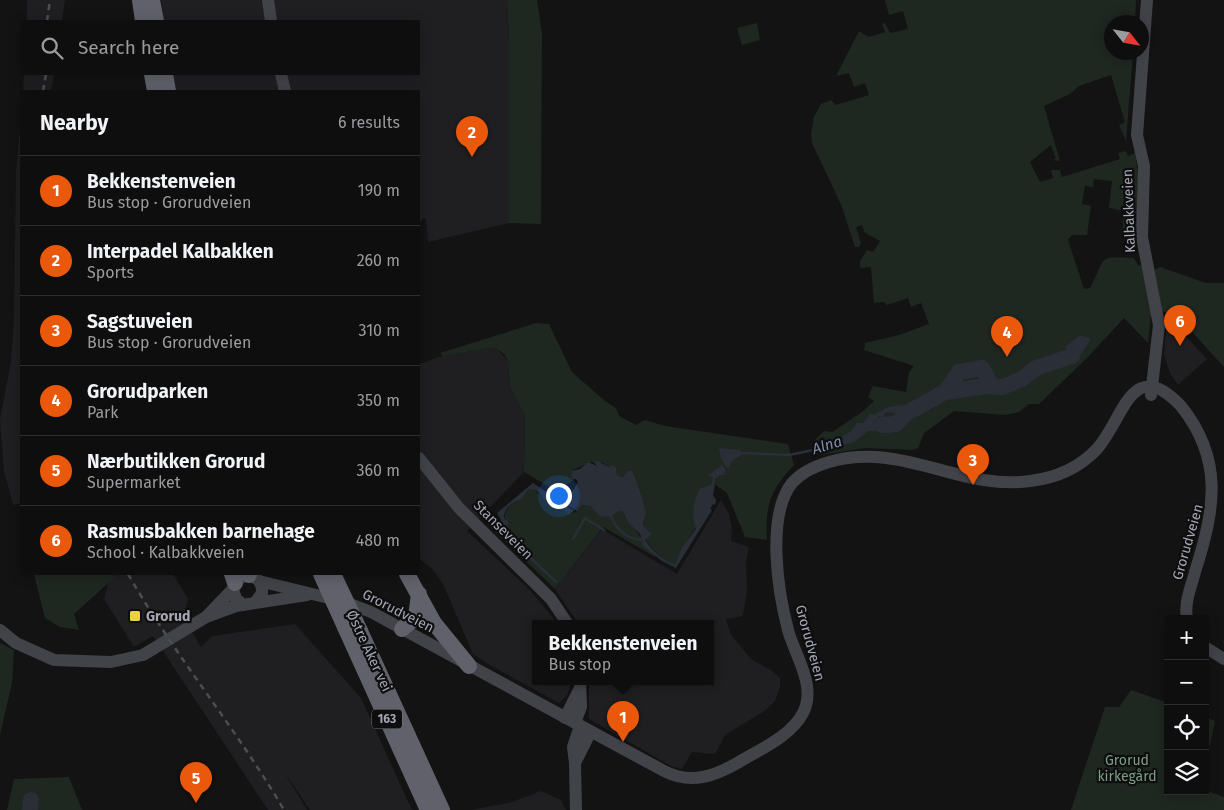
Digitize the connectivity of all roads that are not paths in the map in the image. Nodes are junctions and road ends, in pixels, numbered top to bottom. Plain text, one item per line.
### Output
1 (140, 0) edge
2 (152, 0) edge
3 (268, 0) edge
4 (1147, 0) edge
5 (143, 20) edge
6 (156, 20) edge
7 (271, 20) edge
8 (163, 75) edge
9 (281, 75) edge
10 (157, 87) edge
11 (285, 90) edge
12 (1151, 390) junction
13 (420, 459) edge
14 (321, 575) edge
15 (333, 575) edge
16 (409, 576) edge
17 (243, 579) edge
18 (312, 594) junction
19 (420, 598) junction
20 (250, 604) junction
21 (1187, 615) edge
22 (206, 617) junction
23 (565, 620) edge
24 (352, 629) junction
25 (402, 629) junction
26 (4, 633) edge
27 (1209, 649) edge
28 (1224, 659) edge
29 (469, 666) junction
30 (580, 685) edge
31 (578, 725) junction
32 (428, 810) edge
33 (442, 810) edge
34 (576, 810) edge

1 - 5 highway
2 - 6 highway
3 - 7 street
4 - 12 street, Kalbakkveien
8 - 10 highway
9 - 11 street
12 - 21 street, Grorudveien
12 - 31 street, Grorudveien
13 - 23 street, Stanseveien
14 - 24 highway, Østre Aker vei / 163, bridge
15 - 24 highway, Østre Aker vei / 163, bridge
16 - 19 highway
17 - 18 street, Grorudveien
17 - 20 street
17 - 20 street
17 - 22 street, Grorudveien
18 - 20 street, Grorudveien
18 - 25 street, Grorudveien
19 - 25 highway
19 - 29 highway
20 - 22 street, Grorudveien
22 - 26 street, Grorudveien
24 - 32 highway, Østre Aker vei / 163
24 - 33 highway, Østre Aker vei / 163
25 - 29 street, Grorudveien
27 - 28 street
29 - 31 street, Grorudveien
30 - 31 street
31 - 34 street

